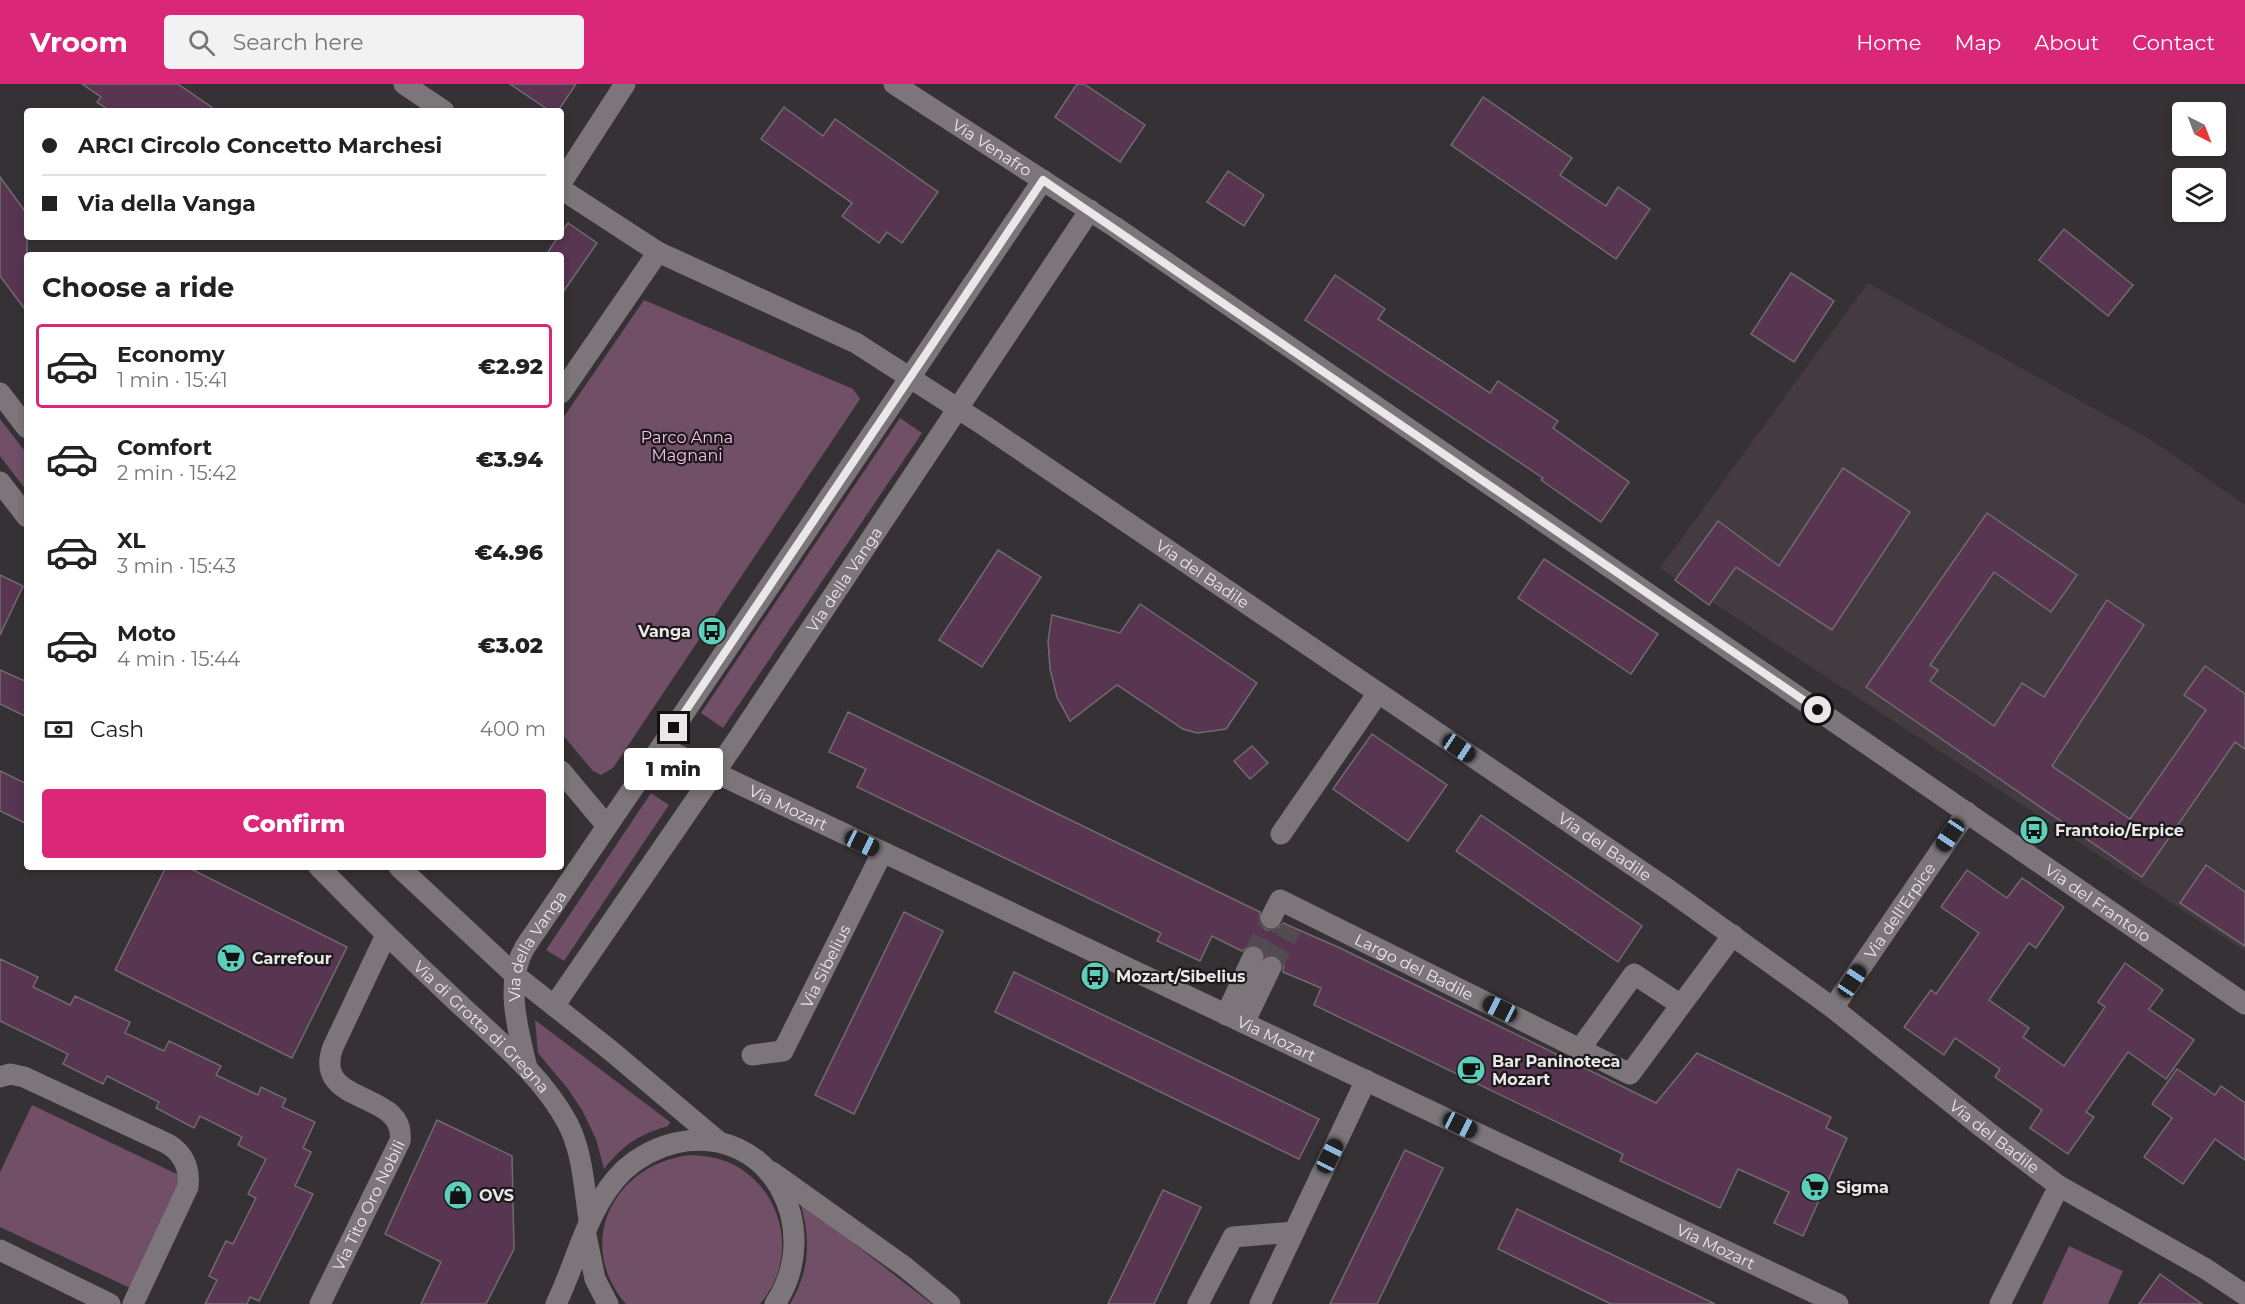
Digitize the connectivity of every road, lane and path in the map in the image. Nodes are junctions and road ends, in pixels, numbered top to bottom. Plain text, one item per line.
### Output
1 (404, 84) edge
2 (625, 84) edge
3 (894, 84) edge
4 (440, 108) edge
5 (564, 178) edge
6 (1043, 180) junction
7 (564, 191) edge
8 (1090, 210) junction
9 (658, 252) junction
10 (909, 377) junction
11 (564, 389) edge
12 (0, 393) edge
13 (957, 408) junction
14 (24, 424) edge
15 (0, 482) edge
16 (24, 513) edge
17 (1378, 693) junction
18 (661, 747) junction
19 (714, 773) junction
20 (564, 775) edge
21 (1967, 812) junction
22 (607, 826) junction
23 (1281, 834) dead end
24 (882, 853) junction
25 (322, 870) edge
26 (402, 870) edge
27 (1276, 909) dead end
28 (386, 935) junction
29 (1733, 935) junction
30 (1262, 962) tunnel mouth
31 (515, 975) junction
32 (2245, 1004) edge
33 (1681, 1005) junction
34 (554, 1006) junction
35 (1833, 1008) junction
36 (1235, 1019) junction
37 (1580, 1049) junction
38 (752, 1055) dead end
39 (527, 1068) junction
40 (0, 1077) edge
41 (1366, 1080) junction
42 (718, 1142) junction
43 (769, 1170) junction
44 (2059, 1186) junction
45 (587, 1226) junction
46 (1294, 1232) junction
47 (0, 1250) edge
48 (2245, 1295) edge
49 (110, 1304) edge
50 (133, 1304) edge
51 (320, 1304) edge
52 (556, 1304) edge
53 (608, 1304) edge
54 (775, 1304) edge
55 (950, 1304) edge
56 (1198, 1304) edge
57 (1260, 1304) edge
58 (1838, 1304) edge
59 (2000, 1304) edge

1 - 4 street
2 - 5 street
3 - 6 street, Via Venafro
6 - 8 street, Via Venafro
6 - 10 street, Via della Vanga
7 - 9 street, Via del Badile
8 - 13 street, Via della Vanga
8 - 21 street, Via del Frantoio
9 - 10 street, Via del Badile
9 - 11 street
10 - 13 street, Via del Badile
10 - 18 street, Via della Vanga
12 - 14 street
13 - 17 street, Via del Badile
13 - 19 street, Via della Vanga
15 - 16 street
17 - 23 street
17 - 29 street, Via del Badile
18 - 19 street, Via Mozart
18 - 22 street, Via della Vanga
19 - 24 street, Via Mozart
19 - 34 street, Via della Vanga
20 - 22 street
21 - 32 street, Via del Frantoio
21 - 35 street, Via dell'Erpice
22 - 31 street, Via della Vanga
24 - 36 street, Via Mozart
24 - 38 street, Via Sibelius
25 - 28 street, Via di Grotta di Gregna
26 - 31 street
27 - 37 street, Largo del Badile
28 - 39 street, Via di Grotta di Gregna
28 - 51 street, Via Tito Oro Nobili
29 - 33 street, Largo del Badile
29 - 35 street, Via del Badile
30 - 36 street
31 - 34 street
31 - 39 street, Via della Vanga
33 - 37 street, Largo del Badile
33 - 37 street
34 - 42 street
35 - 44 street, Via del Badile
36 - 41 street, Via Mozart
39 - 45 street, Via di Grotta di Gregna
40 - 50 street
41 - 46 street
41 - 58 street, Via Mozart
42 - 43 street
42 - 45 street
43 - 54 street
43 - 55 street
44 - 48 street, Via del Badile
44 - 59 street
45 - 52 street
45 - 53 street, Via di Grotta di Gregna
46 - 56 street
46 - 57 street
47 - 49 street

